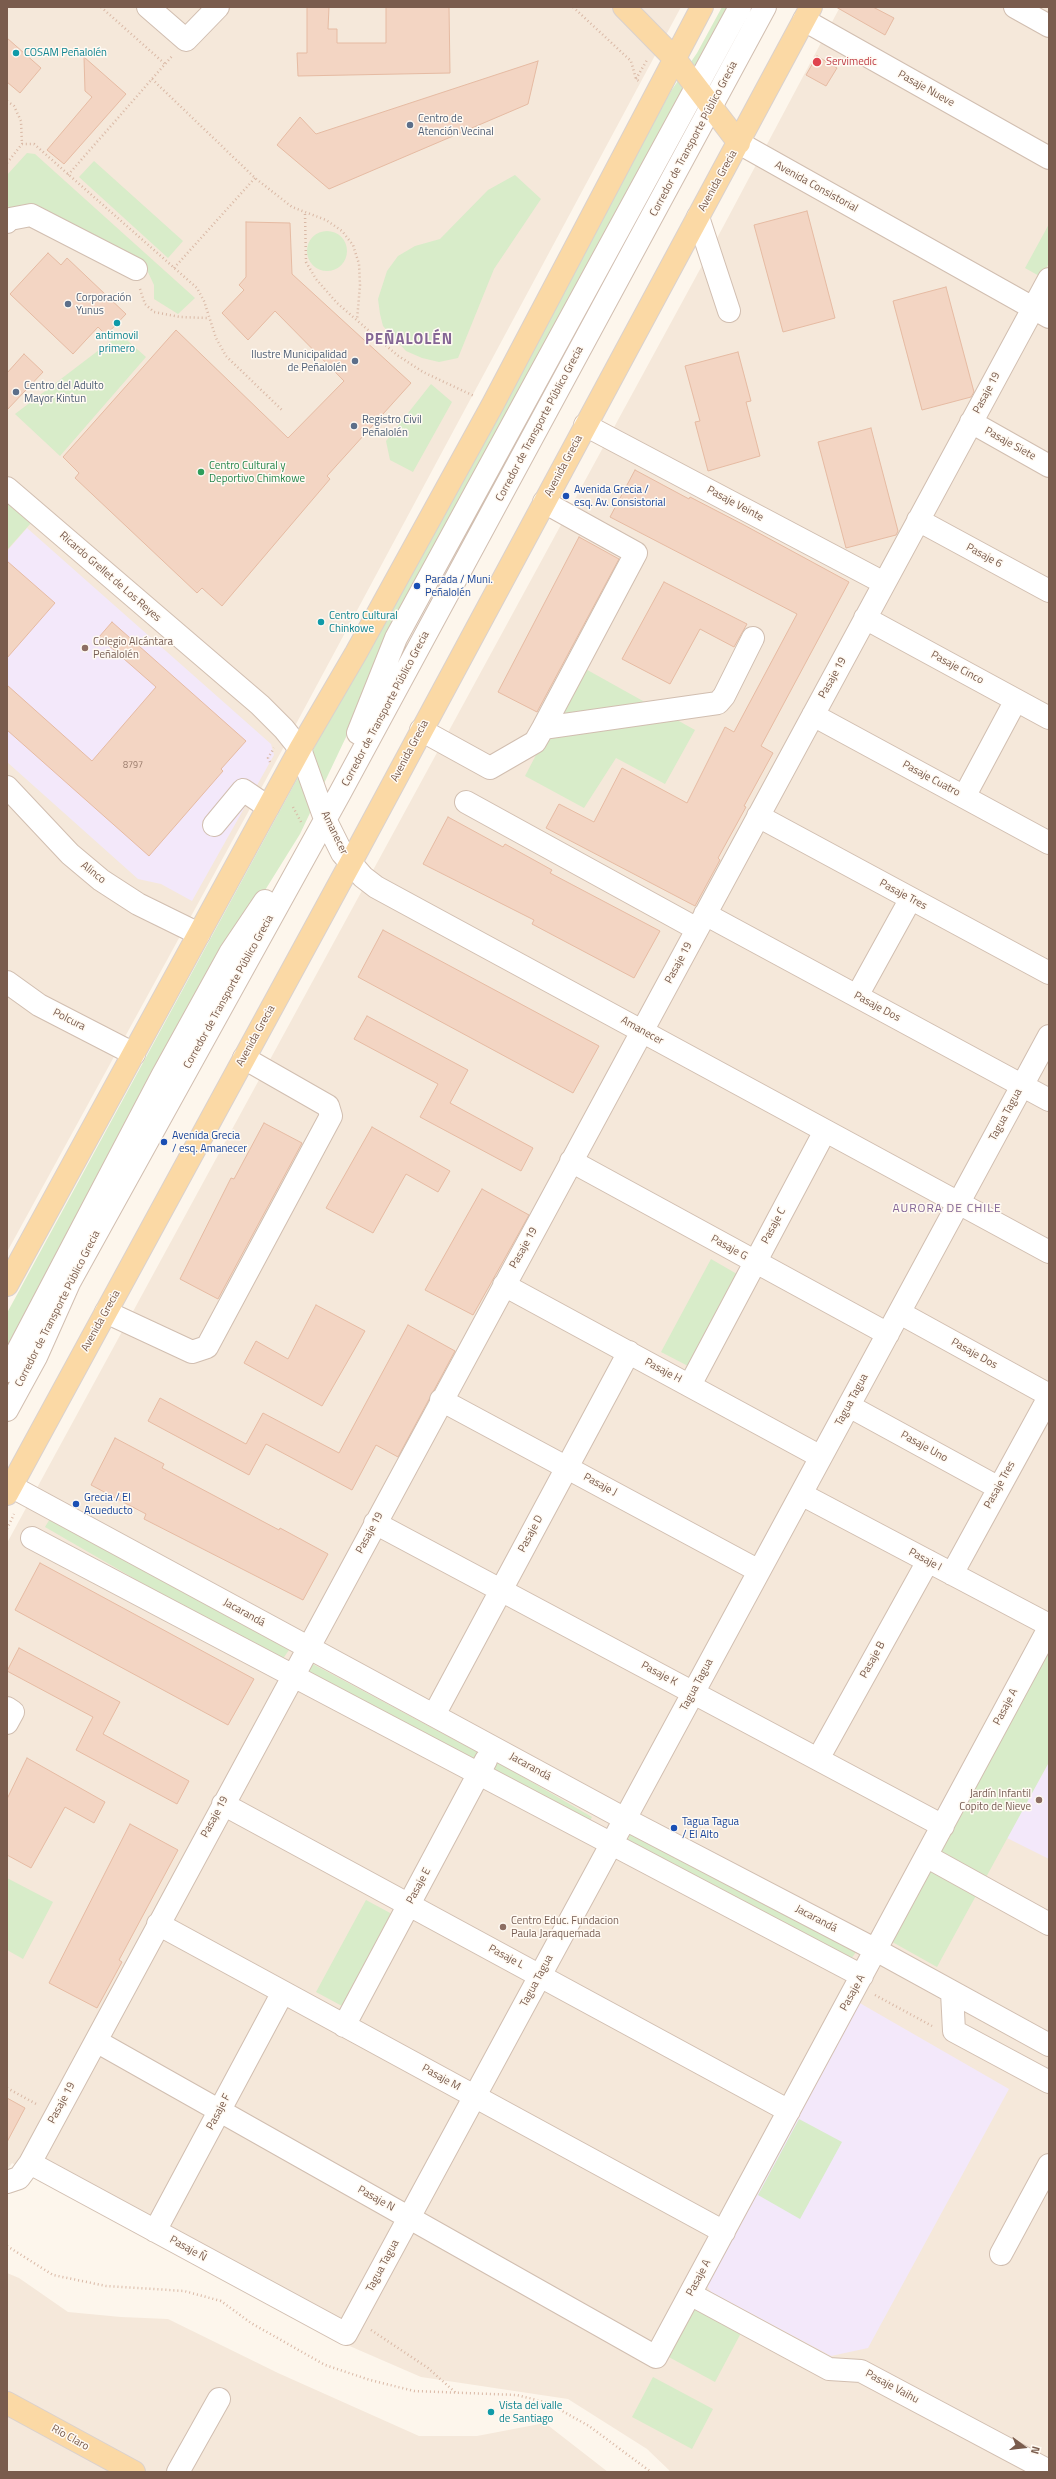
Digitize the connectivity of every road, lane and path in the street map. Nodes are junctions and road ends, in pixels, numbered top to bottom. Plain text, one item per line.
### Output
1 (101, 7) edge
2 (148, 7) edge
3 (218, 7) edge
4 (573, 7) edge
5 (624, 7) edge
6 (702, 7) edge
7 (740, 7) edge
8 (764, 7) edge
9 (1015, 7) edge
10 (807, 14) edge
11 (1049, 26) edge
12 (186, 40) junction
13 (675, 59) junction
14 (165, 64) junction
15 (152, 79) junction
16 (636, 79) dead end
17 (697, 88) junction
18 (7, 101) edge
19 (711, 106) junction
20 (739, 143) junction
21 (22, 144) dead end
22 (1049, 158) edge
23 (68, 176) dead end
24 (256, 178) junction
25 (305, 214) junction
26 (698, 217) junction
27 (7, 222) edge
28 (174, 268) dead end
29 (136, 269) joint
30 (1049, 279) edge
31 (729, 311) dead end
32 (1041, 312) edge
33 (208, 318) dead end
34 (357, 320) junction
35 (492, 404) junction
36 (971, 422) junction
37 (586, 425) junction
38 (1049, 466) edge
39 (7, 488) edge
40 (544, 502) junction
41 (918, 520) junction
42 (884, 583) junction
43 (1049, 591) edge
44 (865, 618) junction
45 (753, 638) dead end
46 (1016, 700) junction
47 (813, 715) junction
48 (1049, 718) edge
49 (543, 728) junction
50 (421, 730) junction
51 (300, 749) junction
52 (7, 787) edge
53 (964, 797) junction
54 (466, 802) dead end
55 (268, 807) junction
56 (323, 812) junction
57 (758, 816) junction
58 (214, 826) dead end
59 (1049, 843) edge
60 (350, 864) junction
61 (910, 900) junction
62 (701, 922) junction
63 (199, 934) junction
64 (1049, 973) edge
65 (10, 992) edge
66 (857, 996) junction
67 (642, 1032) junction
68 (1049, 1036) edge
69 (134, 1054) junction
70 (244, 1058) junction
71 (1022, 1085) junction
72 (1049, 1100) edge
73 (825, 1131) junction
74 (571, 1161) junction
75 (959, 1203) junction
76 (1049, 1252) edge
77 (755, 1262) junction
78 (7, 1285) edge
79 (504, 1285) junction
80 (106, 1312) junction
81 (900, 1312) junction
82 (888, 1334) junction
83 (629, 1352) junction
84 (7, 1371) edge
85 (690, 1385) junction
86 (1049, 1396) edge
87 (441, 1400) junction
88 (849, 1406) junction
89 (7, 1410) edge
90 (822, 1457) junction
91 (567, 1467) junction
92 (999, 1488) junction
93 (9, 1494) edge
94 (801, 1494) junction
95 (375, 1523) junction
96 (7, 1529) edge
97 (32, 1538) dead end
98 (928, 1561) junction
99 (759, 1571) junction
100 (952, 1574) junction
101 (501, 1590) junction
102 (1049, 1625) edge
103 (1049, 1628) edge
104 (308, 1648) junction
105 (293, 1675) junction
106 (694, 1692) junction
107 (7, 1708) edge
108 (434, 1715) junction
109 (7, 1723) edge
110 (493, 1747) junction
111 (818, 1759) junction
112 (479, 1774) junction
113 (222, 1804) junction
114 (625, 1819) junction
115 (943, 1826) junction
116 (612, 1844) junction
117 (926, 1856) junction
118 (409, 1905) junction
119 (158, 1924) junction
120 (1049, 1924) edge
121 (876, 1950) junction
122 (540, 1976) junction
123 (862, 1976) junction
124 (283, 1992) junction
125 (952, 1992) junction
126 (344, 2026) junction
127 (96, 2041) junction
128 (1049, 2045) edge
129 (1049, 2082) edge
130 (7, 2088) edge
131 (475, 2097) junction
132 (220, 2111) junction
133 (789, 2111) junction
134 (56, 2115) junction
135 (30, 2163) junction
136 (1049, 2165) edge
137 (9, 2182) edge
138 (409, 2217) junction
139 (155, 2231) junction
140 (724, 2232) junction
141 (7, 2246) edge
142 (1001, 2254) dead end
143 (690, 2294) junction
144 (350, 2327) junction
145 (656, 2357) joint
146 (457, 2394) junction
147 (219, 2399) dead end
148 (7, 2403) edge
149 (1049, 2471) edge
150 (134, 2472) edge
151 (178, 2472) edge
152 (651, 2472) edge

1 - 14 path
2 - 12 street
3 - 12 street
4 - 16 path
5 - 13 main road, Avenida Consistorial
6 - 13 main road
7 - 17 street, Corredor de Transporte Público Grecia
8 - 19 street, Corredor de Transporte Público Grecia
9 - 11 street
10 - 20 main road, Avenida Grecia
10 - 22 street, Pasaje Nueve
12 - 14 path
13 - 17 main road, Avenida Consistorial
13 - 35 main road
14 - 15 path
15 - 23 path
15 - 24 path
17 - 19 main road, Avenida Consistorial
17 - 56 street, Corredor de Transporte Público Grecia
18 - 21 path
19 - 20 main road, Avenida Consistorial
19 - 56 street, Corredor de Transporte Público Grecia
20 - 26 main road, Avenida Grecia
20 - 32 street, Avenida Consistorial
24 - 25 path
24 - 28 path
25 - 34 path
25 - 34 path
26 - 31 street
26 - 37 main road, Avenida Grecia
27 - 29 street
29 - 33 path
30 - 32 street, Pasaje 19
32 - 36 street, Pasaje 19
34 - 35 path
35 - 51 main road
36 - 38 street, Pasaje Siete
36 - 41 street, Pasaje 19
37 - 40 main road, Avenida Grecia
37 - 42 street, Pasaje Veinte
39 - 51 street, Ricardo Grellet de Los Reyes
40 - 49 street
40 - 50 main road, Avenida Grecia
41 - 42 street, Pasaje 19
41 - 43 street, Pasaje 6
42 - 44 street, Pasaje 19
44 - 46 street, Pasaje Cinco
44 - 47 street, Pasaje 19
45 - 49 street
46 - 48 street, Pasaje Cinco
46 - 53 street
47 - 53 street, Pasaje Cuatro
47 - 57 street, Pasaje 19
49 - 50 street
50 - 60 main road, Avenida Grecia
51 - 55 main road
51 - 56 street, Amanecer
52 - 63 street, Alinco
53 - 59 street, Pasaje Cuatro
54 - 62 street, Pasaje Dos
55 - 58 street
55 - 63 main road
56 - 60 street, Amanecer
56 - 84 street, Corredor de Transporte Público Grecia
56 - 89 street, Corredor de Transporte Público Grecia
57 - 61 street, Pasaje Tres
57 - 62 street, Pasaje 19
60 - 67 street, Amanecer
60 - 70 main road, Avenida Grecia
61 - 64 street, Pasaje Tres
61 - 66 street
62 - 66 street, Pasaje Dos
62 - 67 street, Pasaje 19
63 - 69 main road
65 - 69 street, Polcura
66 - 71 street, Pasaje Dos
67 - 73 street, Amanecer
67 - 74 street, Pasaje 19
68 - 71 street, Tagua Tagua
69 - 78 main road
70 - 80 main road, Avenida Grecia
70 - 80 street
71 - 72 street, Pasaje Dos
71 - 75 street, Tagua Tagua
73 - 75 street, Amanecer
73 - 77 street, Pasaje C
74 - 77 street, Pasaje G
74 - 79 street, Pasaje 19
75 - 76 street, Amanecer
75 - 81 street, Tagua Tagua
77 - 82 street, Pasaje G
77 - 85 street, Pasaje C
79 - 83 street, Pasaje H
79 - 87 street, Pasaje 19
80 - 93 main road, Avenida Grecia
81 - 82 street, Tagua Tagua
81 - 86 street, Pasaje Dos
82 - 88 street, Tagua Tagua
83 - 85 street, Pasaje H
83 - 91 street, Pasaje D
85 - 90 street, Pasaje H
86 - 92 street, Pasaje Tres
87 - 91 street, Pasaje J
87 - 95 street, Pasaje 19
88 - 90 street, Tagua Tagua
88 - 92 street, Pasaje Uno
90 - 94 street, Tagua Tagua
91 - 99 street, Pasaje J
91 - 101 street, Pasaje D
92 - 100 street, Pasaje Tres
93 - 96 path
93 - 104 street, Jacarandá
94 - 98 street, Pasaje I
94 - 99 street, Tagua Tagua
95 - 101 street, Pasaje K
95 - 104 street, Pasaje 19
97 - 105 street
98 - 100 street, Pasaje I
98 - 111 street, Pasaje B
99 - 106 street, Tagua Tagua
100 - 102 street, Pasaje I
101 - 106 street, Pasaje K
101 - 108 street, Pasaje D
103 - 115 street, Pasaje A
104 - 105 street, Pasaje 19
104 - 108 street, Jacarandá
105 - 112 street
105 - 113 street, Pasaje 19
106 - 111 street, Pasaje K
106 - 114 street, Tagua Tagua
107 - 109 street
108 - 110 street, Jacarandá
110 - 112 street, Pasaje E
110 - 114 street, Jacarandá
111 - 115 street, Pasaje K
112 - 116 street
112 - 118 street, Pasaje E
113 - 118 street, Pasaje L
113 - 119 street, Pasaje 19
114 - 116 street, Tagua Tagua
114 - 121 street, Jacarandá
115 - 117 street, Pasaje A
116 - 122 street, Tagua Tagua
116 - 123 street
117 - 120 street
117 - 121 street, Pasaje A
118 - 122 street, Pasaje L
118 - 126 street, Pasaje E
119 - 124 street, Pasaje M
119 - 127 street, Pasaje 19
121 - 123 street, Pasaje A
121 - 125 street, Jacarandá
122 - 131 street, Tagua Tagua
122 - 133 street, Pasaje L
123 - 133 street, Pasaje A
124 - 126 street, Pasaje M
124 - 132 street, Pasaje F
125 - 128 street, Jacarandá
125 - 129 street
126 - 131 street, Pasaje M
127 - 132 street, Pasaje N
127 - 134 street, Pasaje 19
130 - 134 path
131 - 138 street, Tagua Tagua
131 - 140 street, Pasaje M
132 - 138 street, Pasaje N
132 - 139 street, Pasaje F
133 - 140 street, Pasaje A
134 - 135 street, Pasaje 19
135 - 137 street, Pasaje 19
135 - 139 street, Pasaje Ñ
136 - 142 street
138 - 144 street, Tagua Tagua
138 - 145 street, Pasaje N
139 - 144 street, Pasaje Ñ
140 - 143 street, Pasaje A
141 - 146 path
143 - 145 street, Pasaje A
143 - 149 street, Pasaje Vaihu
144 - 146 path
146 - 152 path
147 - 151 street
148 - 150 main road, Río Claro

